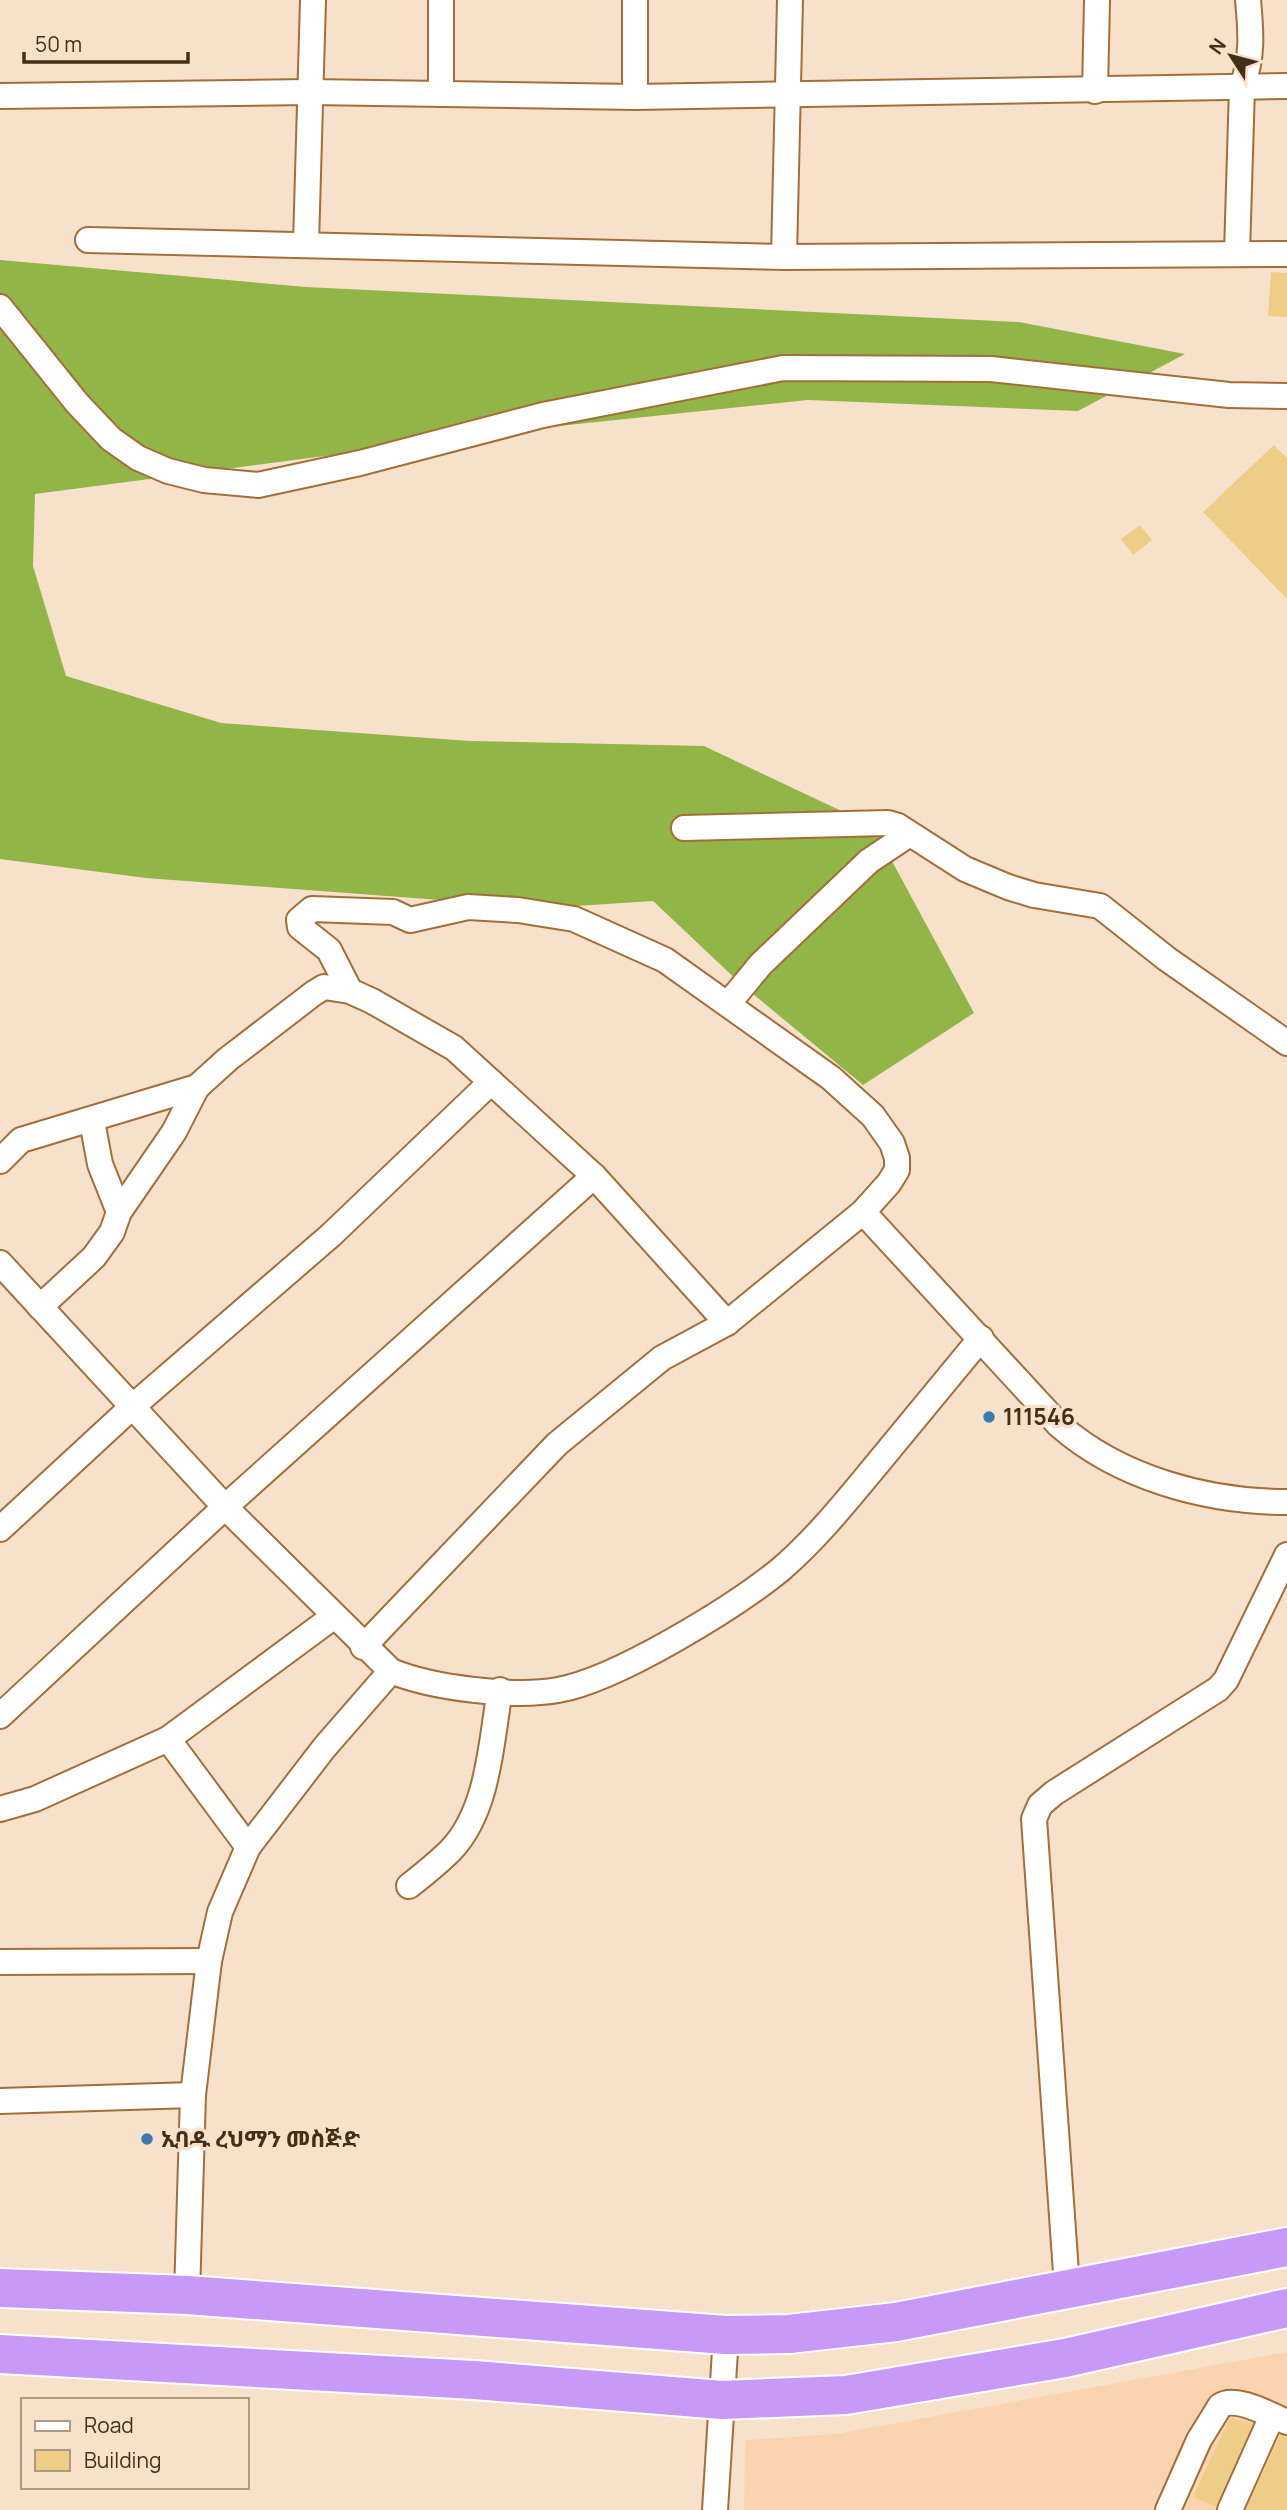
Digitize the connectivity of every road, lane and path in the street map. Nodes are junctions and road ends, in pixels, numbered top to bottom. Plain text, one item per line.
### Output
1 (313, 0) edge
2 (441, 0) edge
3 (635, 0) edge
4 (790, 0) edge
5 (1097, 0) edge
6 (1248, 0) edge
7 (1287, 86) edge
8 (1242, 87) junction
9 (1095, 91) junction
10 (310, 92) junction
11 (441, 94) junction
12 (789, 94) junction
13 (0, 96) edge
14 (635, 97) junction
15 (88, 240) dead end
16 (306, 244) junction
17 (1237, 253) junction
18 (1287, 254) edge
19 (784, 257) junction
20 (0, 307) edge
21 (1287, 396) edge
22 (684, 828) dead end
23 (908, 835) junction
24 (350, 991) junction
25 (728, 1004) junction
26 (1287, 1043) edge
27 (491, 1082) junction
28 (197, 1087) junction
29 (92, 1121) junction
30 (0, 1161) edge
31 (594, 1176) junction
32 (119, 1212) junction
33 (863, 1212) junction
34 (0, 1263) edge
35 (40, 1307) junction
36 (727, 1323) junction
37 (981, 1338) junction
38 (132, 1407) junction
39 (1287, 1502) edge
40 (225, 1507) junction
41 (0, 1529) edge
42 (1287, 1555) edge
43 (333, 1617) junction
44 (363, 1647) junction
45 (391, 1671) junction
46 (500, 1690) junction
47 (0, 1716) edge
48 (168, 1739) junction
49 (0, 1809) edge
50 (248, 1847) junction
51 (409, 1886) dead end
52 (209, 1961) junction
53 (0, 1962) edge
54 (193, 2095) junction
55 (0, 2101) edge
56 (1287, 2247) edge
57 (1067, 2287) junction
58 (0, 2288) edge
59 (187, 2295) junction
60 (1287, 2308) edge
61 (726, 2336) junction
62 (0, 2354) edge
63 (722, 2400) junction
64 (1279, 2419) edge
65 (715, 2510) edge
66 (1168, 2510) edge
67 (1230, 2510) edge

1 - 10 street
2 - 11 street
3 - 14 street
4 - 12 street
5 - 9 street
6 - 8 street
7 - 8 street
8 - 9 street
8 - 17 street
9 - 12 street
10 - 11 street
10 - 13 street
10 - 16 street
11 - 14 street
12 - 14 street
12 - 19 street
15 - 16 street
16 - 19 street
17 - 18 street
17 - 19 street
20 - 21 street
22 - 23 street
23 - 25 street
23 - 26 street
24 - 25 street
24 - 27 street
24 - 28 street
25 - 33 street
27 - 31 street
27 - 38 street
28 - 29 street
28 - 32 street
29 - 30 street
29 - 32 street
31 - 36 street
31 - 40 street
32 - 35 street
33 - 36 street
33 - 37 street
34 - 35 street
35 - 38 street
36 - 44 street
37 - 39 street
37 - 46 street
38 - 40 street
38 - 41 street
40 - 43 street
40 - 47 street
42 - 57 street
43 - 44 street
43 - 48 street
44 - 45 street
45 - 46 street
45 - 50 street
46 - 51 street
48 - 49 street
48 - 50 street
50 - 52 street
52 - 53 street
52 - 54 street
54 - 55 street
54 - 59 street
56 - 57 highway
57 - 61 highway
58 - 59 highway
59 - 61 highway
60 - 63 highway
61 - 63 street
62 - 63 highway
63 - 65 street
64 - 66 street
64 - 67 street

